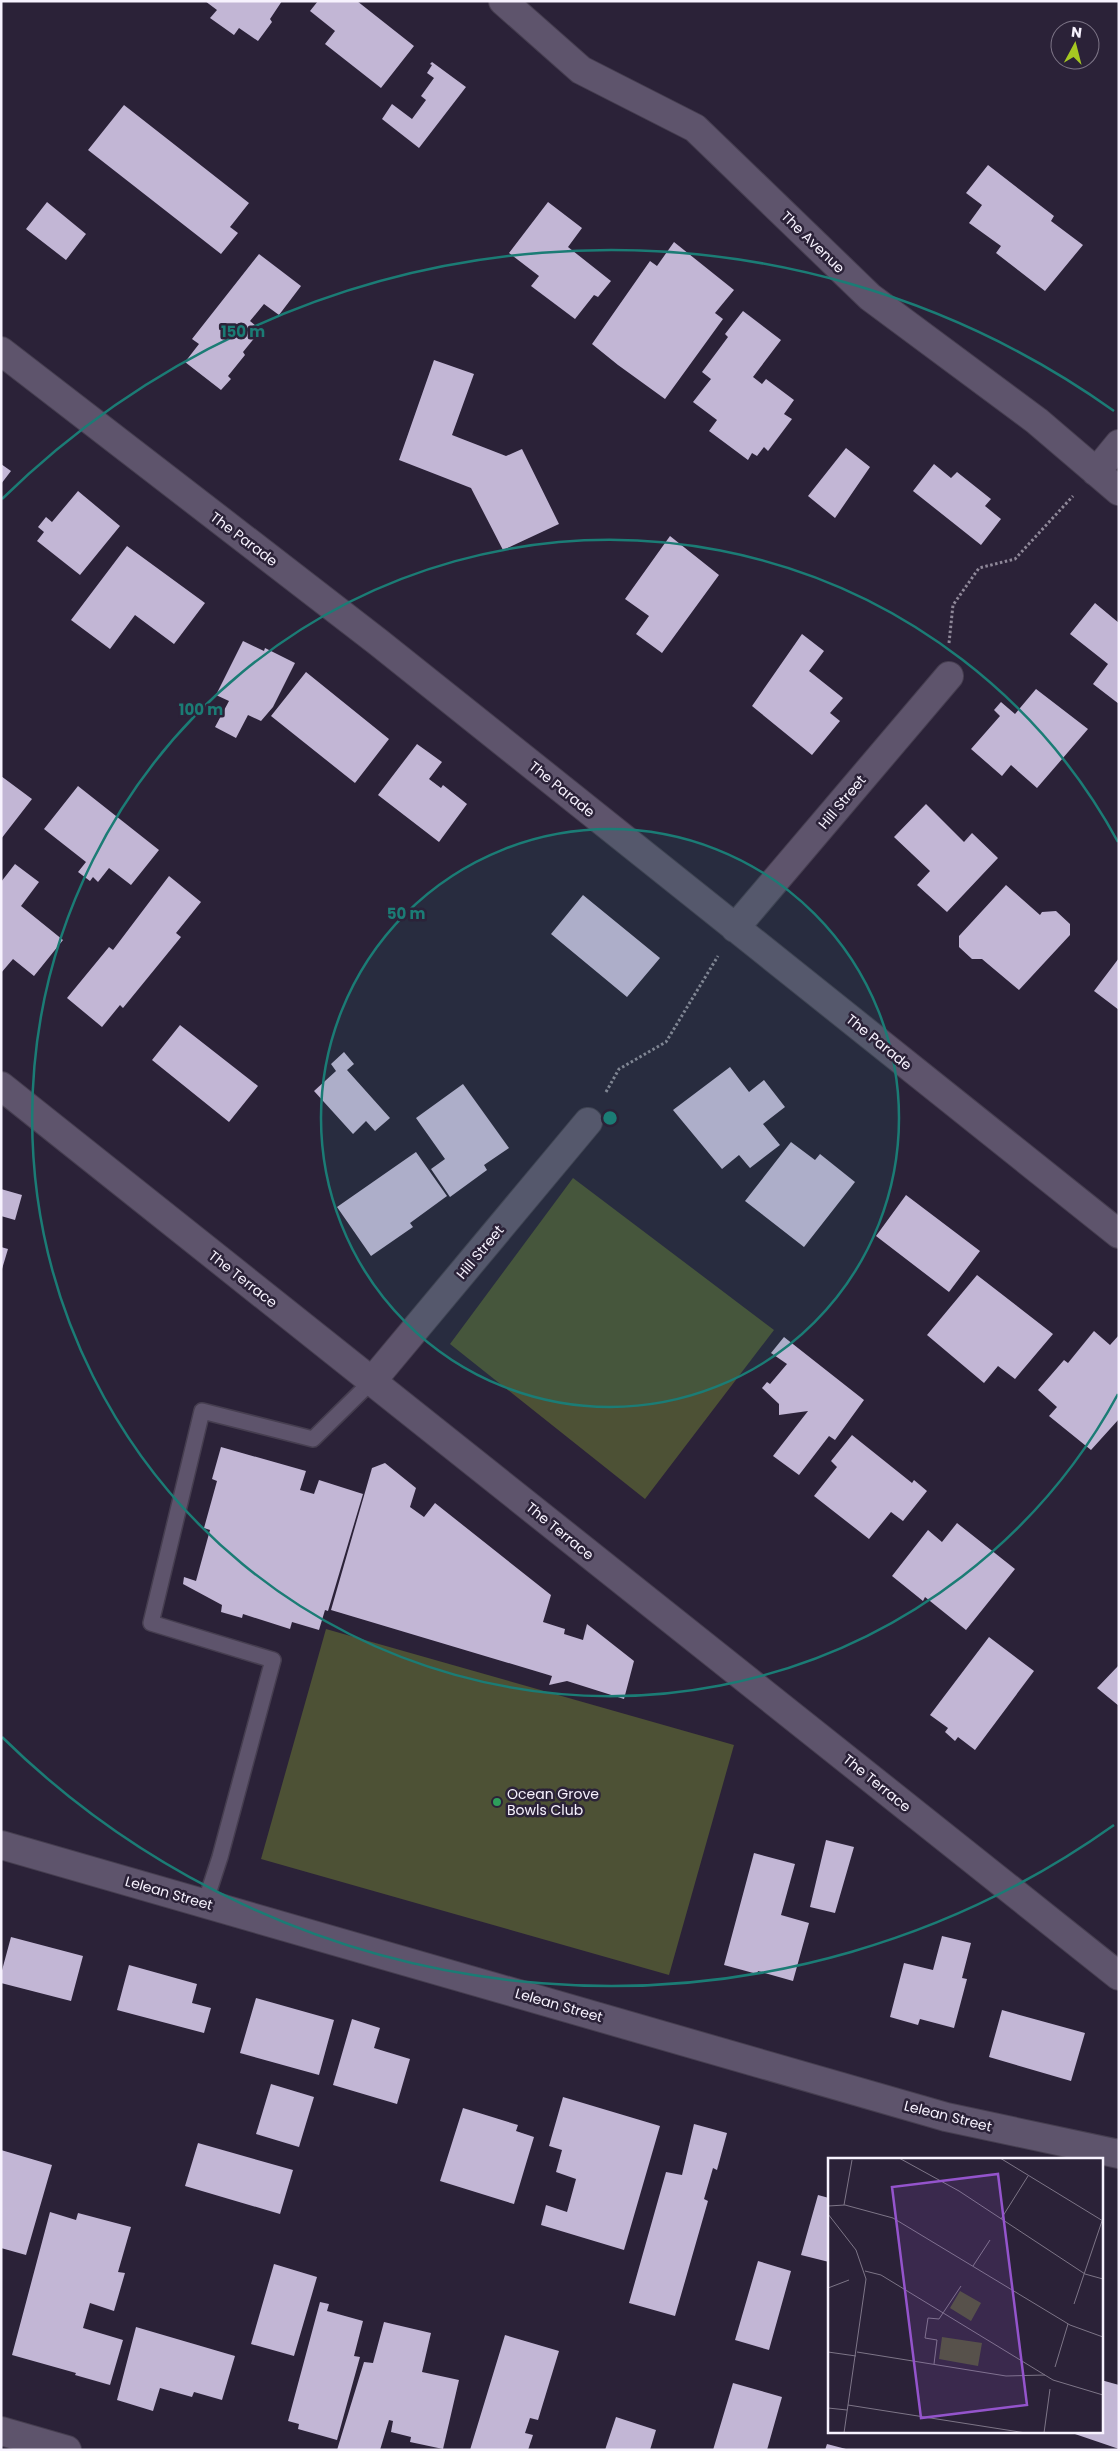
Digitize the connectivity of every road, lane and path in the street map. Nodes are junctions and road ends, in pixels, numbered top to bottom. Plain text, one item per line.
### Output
1 (503, 1) edge
2 (1, 351) edge
3 (1119, 444) edge
4 (1096, 472) junction
5 (1119, 491) edge
6 (949, 676) joint
7 (735, 928) junction
8 (1, 1086) edge
9 (588, 1122) joint
10 (1119, 1234) edge
11 (372, 1381) junction
12 (1, 1845) edge
13 (205, 1903) junction
14 (1119, 1976) edge
15 (1119, 2154) edge
16 (1, 2431) edge
17 (67, 2450) edge

1 - 4 street, The Avenue
2 - 7 street, The Parade
3 - 4 street
4 - 5 street, The Avenue
4 - 6 path
6 - 7 street, Hill Street
7 - 9 path
7 - 10 street, The Parade
8 - 11 street, The Terrace
9 - 11 street, Hill Street
11 - 13 lane
11 - 14 street, The Terrace
12 - 13 street, Lelean Street
13 - 15 street, Lelean Street
16 - 17 street

